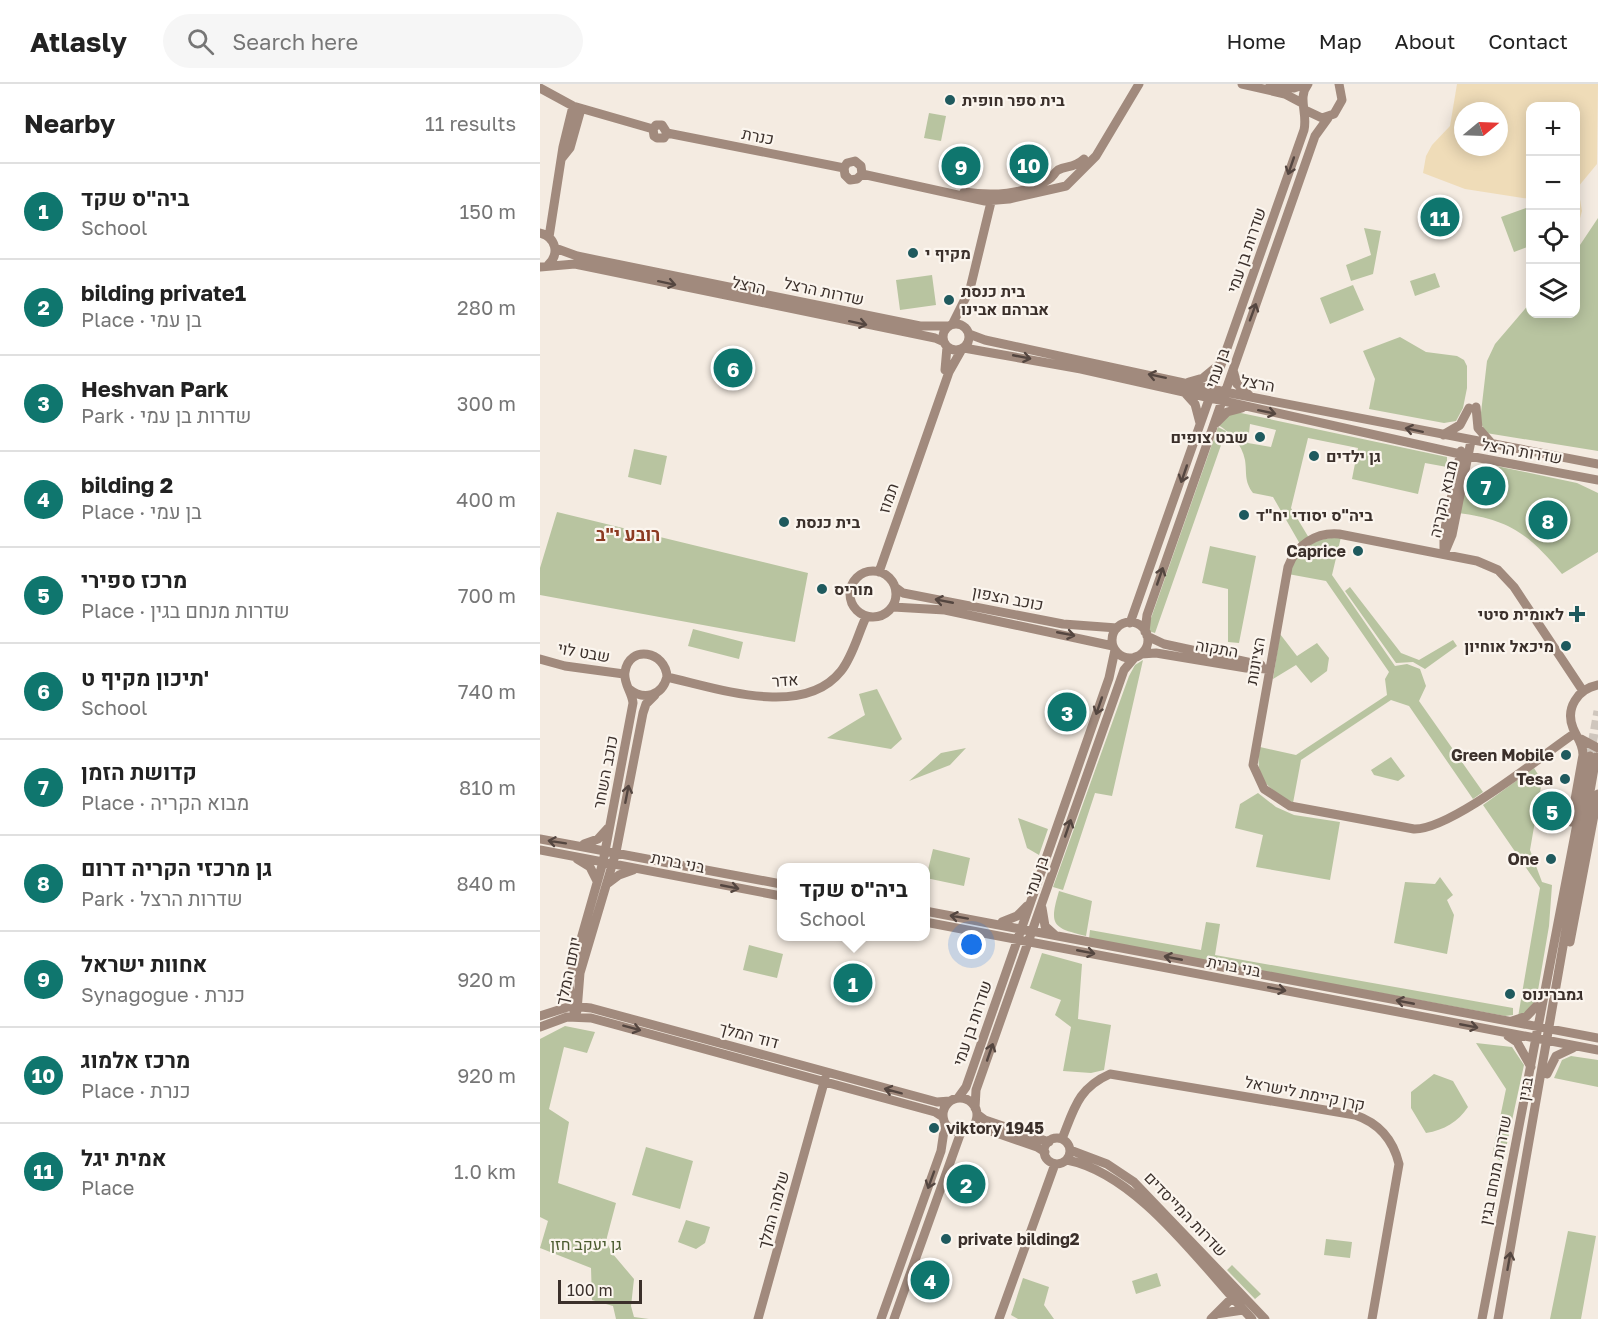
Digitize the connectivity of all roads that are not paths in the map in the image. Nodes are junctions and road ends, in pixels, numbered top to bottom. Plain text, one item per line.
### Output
1 (1132, 84) edge
2 (1139, 84) edge
3 (1242, 84) edge
4 (1270, 84) edge
5 (1307, 84) edge
6 (1338, 86) edge
7 (540, 88) edge
8 (1304, 106) junction
9 (577, 107) junction
10 (1122, 114) junction
11 (1328, 118) junction
12 (1104, 143) junction
13 (1065, 170) junction
14 (1071, 180) junction
15 (1056, 181) junction
16 (950, 192) junction
17 (993, 199) junction
18 (976, 200) junction
19 (551, 211) junction
20 (986, 218) junction
21 (540, 229) edge
22 (544, 235) edge
23 (982, 238) junction
24 (555, 248) junction
25 (544, 266) edge
26 (970, 289) junction
27 (950, 325) junction
28 (968, 332) junction
29 (946, 345) junction
30 (963, 348) junction
31 (1224, 360) junction
32 (1233, 368) junction
33 (1185, 382) junction
34 (1184, 392) junction
35 (1212, 394) junction
36 (1222, 397) junction
37 (1255, 398) junction
38 (1247, 408) junction
39 (1200, 428) junction
40 (1211, 430) junction
41 (926, 435) junction
42 (1441, 435) junction
43 (1468, 441) junction
44 (1494, 446) junction
45 (1441, 450) junction
46 (1465, 456) junction
47 (1489, 460) junction
48 (1598, 464) edge
49 (1460, 477) junction
50 (1596, 480) edge
51 (1448, 534) junction
52 (1417, 549) junction
53 (1444, 554) junction
54 (1470, 560) junction
55 (879, 572) junction
56 (895, 587) junction
57 (893, 607) junction
58 (866, 617) junction
59 (1130, 622) junction
60 (1117, 628) junction
61 (1146, 634) junction
62 (1273, 643) junction
63 (1114, 648) junction
64 (1138, 656) junction
65 (540, 659) edge
66 (1247, 665) junction
67 (1268, 669) junction
68 (624, 674) junction
69 (1598, 676) edge
70 (667, 677) junction
71 (1590, 687) edge
72 (629, 689) junction
73 (1264, 692) junction
74 (655, 694) junction
75 (1577, 735) junction
76 (1595, 753) edge
77 (1598, 794) edge
78 (610, 826) junction
79 (620, 836) junction
80 (540, 839) edge
81 (577, 845) junction
82 (540, 850) edge
83 (605, 850) junction
84 (616, 852) junction
85 (570, 855) junction
86 (641, 858) junction
87 (608, 863) junction
88 (636, 870) junction
89 (777, 883) edge
90 (602, 884) junction
91 (1034, 894) junction
92 (777, 895) edge
93 (1042, 904) junction
94 (930, 911) edge
95 (930, 923) edge
96 (993, 923) junction
97 (1022, 928) junction
98 (1032, 931) junction
99 (993, 935) junction
100 (1057, 936) junction
101 (1018, 939) junction
102 (1555, 940) junction
103 (1029, 941) junction
104 (1054, 946) junction
105 (1010, 963) junction
106 (1562, 965) junction
107 (1018, 972) junction
108 (579, 984) junction
109 (569, 986) junction
110 (1557, 990) junction
111 (1545, 997) junction
112 (575, 1006) junction
113 (556, 1010) junction
114 (598, 1010) junction
115 (540, 1016) edge
116 (575, 1016) junction
117 (1504, 1021) junction
118 (540, 1027) edge
119 (1539, 1027) junction
120 (1550, 1029) junction
121 (1503, 1033) junction
122 (1584, 1036) junction
123 (1598, 1038) edge
124 (1536, 1039) junction
125 (1548, 1041) junction
126 (1583, 1048) junction
127 (1598, 1050) edge
128 (1531, 1067) junction
129 (827, 1080) junction
130 (1539, 1099) junction
131 (954, 1100) junction
132 (976, 1111) junction
133 (944, 1121) junction
134 (972, 1128) junction
135 (961, 1132) junction
136 (1062, 1139) junction
137 (1049, 1142) junction
138 (1045, 1152) junction
139 (1069, 1155) junction
140 (1054, 1164) junction
141 (1235, 1294) junction
142 (1243, 1310) junction
143 (1214, 1316) edge
144 (758, 1319) edge
145 (881, 1319) edge
146 (894, 1319) edge
147 (999, 1319) edge
148 (1252, 1319) edge
149 (1265, 1319) edge
150 (1371, 1319) edge
151 (1482, 1319) edge
152 (1498, 1319) edge

1 - 10 main road
2 - 10 main road
3 - 8 main road
4 - 5 main road
5 - 8 main road, שדרות בן עמי
6 - 11 main road
7 - 9 main road
8 - 11 main road
8 -> 31 main road, שדרות בן עמי
9 - 16 main road, כנרת
9 - 19 main road
10 - 12 main road
32 -> 11 main road, בן עמי
12 - 13 main road
12 - 14 main road
13 - 14 main road
13 - 15 main road
14 - 15 main road
15 - 17 main road
16 - 17 main road
16 - 18 main road
17 - 18 main road
17 - 20 main road
17 - 23 main road
18 - 20 main road
19 - 21 main road
19 - 22 main road
20 - 23 main road
22 - 24 main road
23 - 26 main road
24 - 25 main road
24 - 27 main road, שדרות הרצל
25 -> 29 main road, הרצל
26 - 27 main road
26 - 28 main road
27 - 28 main road
27 - 29 main road
28 - 30 main road
33 -> 28 main road, הרצל
29 - 30 main road
29 - 41 main road, תמוז
30 -> 34 main road, הרצל
30 - 41 main road, תמוז
31 - 33 main road
31 - 35 main road, שדרות בן עמי
32 - 36 main road, בן עמי
32 - 37 main road
33 - 35 main road, הרצל
34 - 35 main road, הרצל
34 - 39 main road
35 - 36 main road, הרצל
35 - 39 main road, בן עמי
36 - 37 main road, הרצל
36 - 38 main road, הרצל
36 - 40 main road, בן עמי
42 -> 37 main road, הרצל
38 - 40 main road
38 -> 45 main road, הרצל
39 -> 59 main road, בן עמי
61 -> 40 main road, בן עמי
41 - 55 main road, תמוז
42 - 43 main road, הרצל
42 - 44 main road
43 - 44 main road, שדרות הרצל
43 - 46 main road, מבוא הקריה
44 - 48 main road, שדרות הרצל
45 - 46 main road, שדרות הרצל
45 - 49 main road
46 - 47 main road, שדרות הרצל
46 - 49 main road, מבוא הקריה
47 - 49 main road
47 - 50 main road, שדרות הרצל
49 - 51 main road, מבוא הקריה
51 - 52 main road
51 - 53 main road, מבוא הקריה
51 - 54 main road
52 - 53 main road, הציונות
52 - 62 main road, הציונות
53 - 54 main road, הציונות
54 - 71 main road, הציונות
55 - 56 main road
55 - 58 main road
56 - 57 main road
60 -> 56 main road, כוכב הצפון
57 - 58 main road
57 -> 63 main road, כוכב הצפון
58 - 70 main road, אדר
59 - 60 main road
59 - 61 main road
60 - 63 main road
61 - 64 main road
61 - 66 main road, התקוה
62 - 66 main road
62 - 67 main road, הציונות
63 - 64 main road
63 -> 91 main road, שדרות בן עמי
64 - 66 main road, התקוה
93 -> 64 main road, בן עמי
65 - 68 main road, שבט לוי
66 - 67 main road, התקוה
66 - 73 main road
67 - 73 main road, הציונות
68 - 70 main road
68 - 72 main road
69 - 71 main road
70 - 74 main road
71 - 75 main road
72 - 74 main road
72 - 78 main road, כוכב השחר
73 - 75 main road, הציונות
79 -> 74 main road, כוכב השחר
75 - 76 main road
75 - 102 main road
76 - 102 main road
76 - 106 main road
77 - 106 main road
78 - 81 main road
78 - 83 main road, כוכב השחר
79 - 84 main road, כוכב השחר
79 - 86 main road
81 -> 80 main road, בני ברית
81 - 83 main road, בני ברית
82 - 85 main road, בני ברית
83 - 84 main road, בני ברית
83 - 87 main road, כוכב השחר
84 - 86 main road, בני ברית
84 - 87 main road, יותם המלך
85 - 87 main road, בני ברית
85 - 90 main road
86 - 89 main road, בני ברית
87 - 88 main road, בני ברית
87 - 90 main road, יותם המלך
88 - 90 main road
88 -> 92 main road, בני ברית
90 - 108 main road, יותם המלך
90 - 109 main road, יותם המלך
91 - 96 main road
91 - 97 main road, שדרות בן עמי
93 - 98 main road, בן עמי
93 - 100 main road
96 -> 94 main road, בני ברית
95 - 99 main road, בני ברית
96 - 97 main road, בני ברית
97 - 98 main road, בני ברית
97 - 101 main road, שדרות בן עמי
98 - 100 main road, בני ברית
98 - 103 main road, בן עמי
99 - 101 main road, בני ברית
99 - 105 main road
117 -> 100 main road, בני ברית
101 - 103 main road, בני ברית
101 - 105 main road, שדרות בן עמי
102 - 111 main road
103 - 104 main road, בני ברית
103 - 107 main road, בן עמי
104 - 107 main road
104 -> 121 main road, בני ברית
105 - 131 main road, שדרות בן עמי
106 - 110 main road
132 -> 107 main road, בן עמי
108 - 112 main road, יותם המלך
108 - 114 main road
109 - 112 main road, יותם המלך
109 - 113 main road
110 - 120 main road
110 - 122 main road
111 - 117 main road
111 - 119 main road
112 - 113 main road, דוד המלך
112 - 114 main road, דוד המלך
112 - 116 main road, יותם המלך
113 - 115 main road, דוד המלך
114 - 129 main road, דוד המלך
116 - 118 main road, דוד המלך
116 -> 129 main road, דוד המלך
117 - 119 main road, בני ברית
119 - 120 main road, בני ברית
119 - 124 main road, שדרות מנחם בגין
120 - 122 main road
120 - 125 main road
121 - 124 main road, בני ברית
121 - 128 main road
122 - 123 main road
124 - 125 main road, בני ברית
124 - 128 main road, שדרות מנחם בגין
125 - 126 main road, בני ברית
125 - 130 main road, בגין
126 - 127 main road
126 - 130 main road
128 - 151 main road, שדרות מנחם בגין
131 -> 129 main road, דוד המלך
129 - 133 main road, דוד המלך
129 - 144 main road, שלמה המלך
152 -> 130 main road, בגין
131 - 132 main road
131 - 133 main road
132 - 134 main road
132 - 137 main road
133 - 135 main road
133 -> 145 main road
134 - 135 main road
134 - 138 main road
135 - 146 main road
136 - 137 main road
136 - 139 main road
136 - 150 main road, קרן קיימת לישראל
137 - 138 main road
138 - 140 main road
139 - 140 main road
139 - 141 main road, שדרות המייסדים
140 - 147 main road
141 - 142 main road, שדרות המייסדים
141 - 143 main road
141 - 149 main road, שדרות המייסדים
142 - 143 main road
142 - 148 main road, שדרות המייסדים

